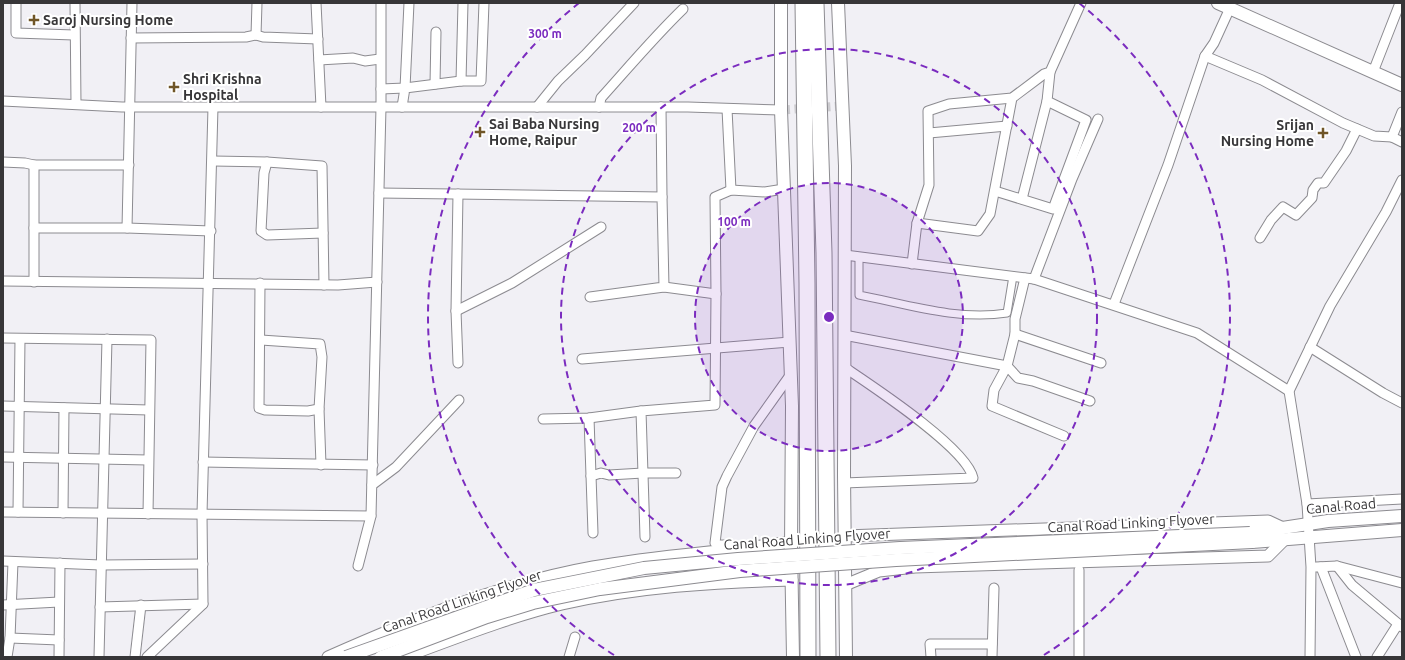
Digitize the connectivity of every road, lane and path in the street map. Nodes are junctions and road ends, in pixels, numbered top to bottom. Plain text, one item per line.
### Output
1 (16, 3) edge
2 (75, 3) edge
3 (132, 3) edge
4 (257, 3) edge
5 (316, 3) edge
6 (381, 3) edge
7 (409, 3) edge
8 (462, 3) edge
9 (484, 3) edge
10 (634, 3) edge
11 (781, 3) edge
12 (803, 3) edge
13 (816, 3) edge
14 (838, 3) edge
15 (1081, 3) edge
16 (1218, 3) edge
17 (1400, 3) edge
18 (1230, 8) junction
19 (683, 9) dead end
20 (436, 32) dead end
21 (74, 35) junction
22 (256, 35) junction
23 (132, 38) junction
24 (318, 39) junction
25 (1205, 56) junction
26 (380, 59) junction
27 (319, 60) junction
28 (1050, 72) junction
29 (1373, 72) junction
30 (461, 81) junction
31 (435, 84) junction
32 (1402, 85) edge
33 (405, 88) junction
34 (381, 89) junction
35 (1012, 98) junction
36 (3, 100) edge
37 (1047, 101) junction
38 (76, 104) junction
39 (130, 107) junction
40 (214, 107) junction
41 (320, 107) junction
42 (381, 107) junction
43 (402, 107) junction
44 (537, 107) junction
45 (599, 107) junction
46 (661, 108) junction
47 (727, 109) junction
48 (781, 110) junction
49 (1402, 112) edge
50 (1098, 119) dead end
51 (1007, 126) junction
52 (1357, 129) junction
53 (928, 133) junction
54 (1392, 137) junction
55 (1402, 142) edge
56 (213, 161) junction
57 (3, 162) edge
58 (267, 162) junction
59 (34, 165) junction
60 (129, 165) junction
61 (1402, 180) edge
62 (784, 189) junction
63 (731, 190) junction
64 (995, 191) junction
65 (379, 193) junction
66 (458, 194) junction
67 (662, 197) junction
68 (1398, 197) edge
69 (1022, 200) junction
70 (916, 223) junction
71 (601, 227) dead end
72 (34, 228) junction
73 (127, 228) junction
74 (211, 231) junction
75 (324, 233) junction
76 (1260, 238) dead end
77 (845, 255) junction
78 (859, 257) junction
79 (912, 264) junction
80 (1013, 276) junction
81 (1030, 278) junction
82 (3, 281) edge
83 (34, 282) junction
84 (209, 282) junction
85 (377, 282) junction
86 (260, 283) junction
87 (324, 285) junction
88 (664, 287) junction
89 (716, 294) junction
90 (590, 297) dead end
91 (1114, 304) junction
92 (456, 311) junction
93 (1015, 334) junction
94 (844, 335) junction
95 (3, 338) edge
96 (20, 339) junction
97 (107, 339) junction
98 (261, 340) junction
99 (790, 342) junction
100 (716, 347) junction
101 (1310, 347) junction
102 (582, 359) dead end
103 (1101, 363) dead end
104 (458, 364) dead end
105 (1007, 366) junction
106 (844, 367) junction
107 (791, 374) junction
108 (1289, 391) junction
109 (459, 400) dead end
110 (1090, 401) dead end
111 (1402, 403) edge
112 (3, 406) edge
113 (19, 406) junction
114 (64, 408) junction
115 (106, 408) junction
116 (149, 410) junction
117 (320, 410) junction
118 (641, 411) junction
119 (589, 418) junction
120 (543, 419) dead end
121 (1064, 436) dead end
122 (3, 457) edge
123 (18, 458) junction
124 (64, 458) junction
125 (105, 459) junction
126 (148, 460) junction
127 (203, 462) junction
128 (321, 465) junction
129 (373, 465) junction
130 (643, 473) junction
131 (676, 473) dead end
132 (591, 476) junction
133 (844, 483) junction
134 (372, 485) junction
135 (1402, 499) edge
136 (1307, 504) junction
137 (3, 512) edge
138 (18, 512) junction
139 (63, 513) junction
140 (104, 513) junction
141 (148, 514) junction
142 (202, 514) junction
143 (371, 516) junction
144 (1402, 516) edge
145 (1308, 524) junction
146 (1283, 528) junction
147 (1402, 530) edge
148 (593, 533) dead end
149 (845, 536) junction
150 (645, 537) dead end
151 (1251, 537) junction
152 (1308, 538) junction
153 (1284, 540) junction
154 (791, 542) junction
155 (748, 549) junction
156 (3, 561) edge
157 (13, 562) junction
158 (60, 563) junction
159 (203, 564) junction
160 (101, 565) junction
161 (358, 566) dead end
162 (1337, 566) junction
163 (1311, 567) junction
164 (1321, 567) junction
165 (1079, 570) dead end
166 (792, 580) junction
167 (1402, 583) edge
168 (845, 585) junction
169 (994, 588) dead end
170 (59, 602) junction
171 (203, 604) junction
172 (8, 605) edge
173 (141, 606) junction
174 (100, 607) junction
175 (1400, 626) edge
176 (575, 637) dead end
177 (10, 638) junction
178 (59, 640) junction
179 (992, 644) junction
180 (7, 657) edge
181 (59, 657) edge
182 (99, 657) edge
183 (135, 657) edge
184 (147, 657) edge
185 (328, 657) edge
186 (346, 657) edge
187 (381, 657) edge
188 (404, 657) edge
189 (569, 657) edge
190 (793, 657) edge
191 (808, 657) edge
192 (828, 657) edge
193 (846, 657) edge
194 (931, 657) edge
195 (992, 657) edge
196 (1079, 657) edge
197 (1310, 657) edge
198 (1356, 657) edge
199 (1377, 657) edge

1 - 21 street
2 - 21 street
3 - 23 street
4 - 22 street
5 - 24 street
6 - 26 street
7 - 33 street
8 - 30 street
9 - 30 street
10 - 44 street
11 - 48 main road
12 - 191 highway
13 - 192 highway
14 - 77 main road
15 - 28 street
16 - 18 main road
17 - 29 street
18 - 25 street
18 - 29 main road
19 - 45 street
20 - 31 street
21 - 38 street
22 - 23 street
22 - 24 street
23 - 39 street
24 - 27 street
25 - 52 street
25 - 91 street
26 - 27 street
26 - 34 street
27 - 41 street
28 - 35 street
28 - 37 street
29 - 32 main road
30 - 31 street
31 - 33 street
33 - 34 street
33 - 43 street
34 - 42 street
35 - 51 street
35 - 53 street
36 - 38 street
37 - 69 street
37 - 69 street
38 - 39 street
39 - 40 street
39 - 60 street
40 - 41 street
40 - 56 street
41 - 42 street
42 - 43 street
42 - 65 street
43 - 44 street
44 - 45 street
45 - 46 street
46 - 47 street
46 - 67 street
47 - 48 street
47 - 63 street
48 - 62 main road
49 - 54 street
50 - 81 street
51 - 53 street
51 - 64 street
52 - 54 street
52 - 76 street
53 - 70 street
54 - 55 street
56 - 58 street
56 - 74 street
57 - 59 street
58 - 75 street
58 - 75 street
59 - 60 street
59 - 72 street
60 - 73 street
61 - 68 street
62 - 63 street
62 - 99 main road
63 - 89 street
64 - 69 street
64 - 70 street
65 - 66 street
65 - 85 street
66 - 67 street
66 - 92 street
67 - 88 street
68 - 101 street
70 - 79 street
71 - 92 street
72 - 73 street
72 - 83 street
73 - 74 street
74 - 84 street
75 - 87 street
77 - 78 street
77 - 94 main road
78 - 79 street
78 - 80 street
79 - 80 street
80 - 81 street
81 - 91 street
81 - 93 street
82 - 83 street
83 - 84 street
84 - 86 street
84 - 127 street
85 - 87 street
85 - 129 street
86 - 87 street
86 - 98 street
88 - 89 street
88 - 90 street
89 - 100 street
91 - 108 street
92 - 104 street
93 - 103 street
93 - 105 street
94 - 105 street
94 - 106 main road
95 - 96 street
96 - 97 street
96 - 113 street
97 - 115 street
97 - 116 street
98 - 117 street
98 - 117 street
99 - 100 street
99 - 107 main road
100 - 102 street
100 - 118 street
101 - 108 street
101 - 111 street
105 - 110 street
105 - 121 street
106 - 133 main road
106 - 133 street
107 - 154 main road
107 - 155 street
108 - 136 street
109 - 134 street
112 - 113 street
113 - 114 street
113 - 123 street
114 - 115 street
114 - 124 street
115 - 116 street
115 - 125 street
116 - 126 street
117 - 128 street
118 - 119 street
118 - 130 street
119 - 120 street
119 - 132 street
122 - 123 street
123 - 124 street
123 - 138 street
124 - 125 street
124 - 139 street
125 - 126 street
125 - 140 street
126 - 141 street
127 - 128 street
127 - 142 street
128 - 129 street
129 - 134 street
130 - 131 street
130 - 132 street
130 - 150 street
132 - 148 street
133 - 149 main road
134 - 143 street
135 - 136 street
136 - 145 street
137 - 138 street
138 - 139 street
139 - 140 street
140 - 141 street
140 - 160 street
141 - 142 street
142 - 143 street
142 - 159 street
143 - 161 street
144 - 145 main road, Canal Road
145 - 146 main road, Canal Road
145 - 152 street
146 - 149 street
146 - 151 main road, Canal Road Linking Flyover
147 - 152 main road, Canal Road
149 - 168 main road
151 - 153 main road, Canal Road Linking Flyover
151 - 186 main road, Canal Road Linking Flyover, bridge
151 - 187 main road, Canal Road Linking Flyover, bridge
152 - 153 main road, Canal Road
152 - 163 street
153 - 168 street
154 - 155 street
154 - 166 main road
155 - 185 street
156 - 157 street
157 - 158 street
157 - 172 street
158 - 160 street
158 - 170 street
159 - 160 street
159 - 171 street
160 - 174 street
162 - 164 street
162 - 167 street
162 - 175 street
163 - 164 street
163 - 197 street
164 - 198 street
165 - 196 street
166 - 188 street
166 - 190 main road
168 - 193 main road
169 - 179 street
170 - 172 street
170 - 178 street
171 - 173 street
171 - 184 street
172 - 177 street
173 - 174 street
173 - 183 street
174 - 182 street
175 - 199 street
176 - 189 street
177 - 178 street
177 - 180 street
178 - 181 street
179 - 194 street
179 - 195 street

